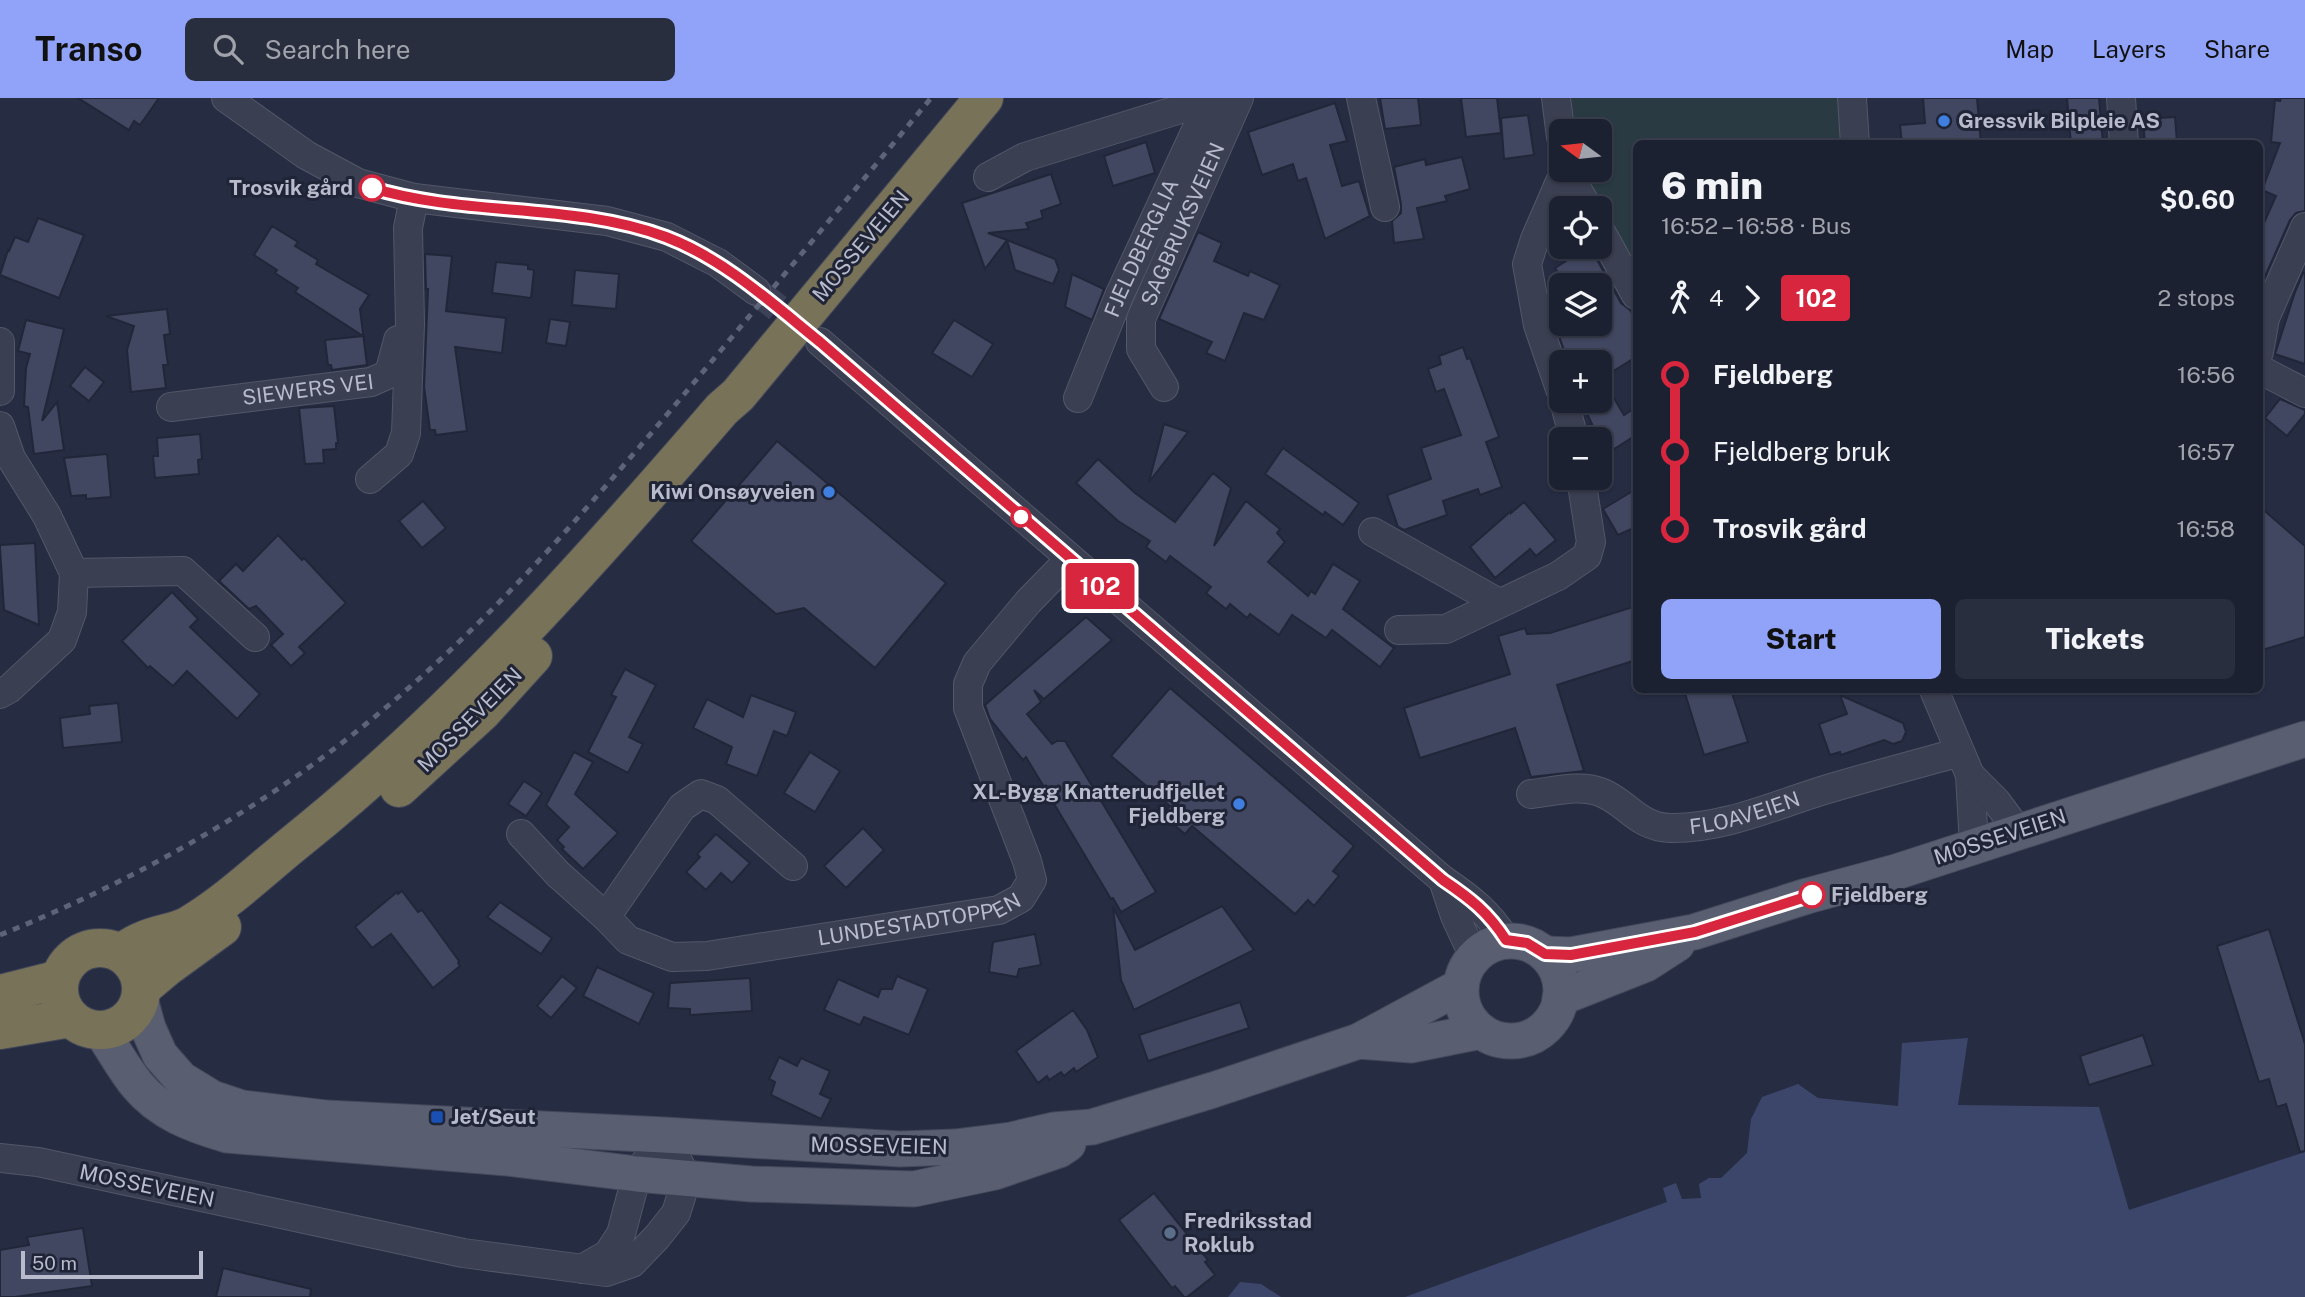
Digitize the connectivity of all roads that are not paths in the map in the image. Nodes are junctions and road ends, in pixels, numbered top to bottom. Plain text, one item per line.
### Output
1 (226, 98) edge
2 (984, 98) edge
3 (1239, 98) edge
4 (1360, 98) edge
5 (1556, 98) edge
6 (1852, 98) edge
7 (2121, 98) edge
8 (1213, 99) edge
9 (1559, 119) edge
10 (1855, 140) edge
11 (2124, 140) edge
12 (988, 177) dead end
13 (1560, 182) edge
14 (414, 198) junction
15 (1385, 207) dead end
16 (2305, 226) edge
17 (1612, 252) edge
18 (1633, 290) edge
19 (756, 291) tunnel mouth
20 (410, 324) junction
21 (2263, 329) edge
22 (0, 342) edge
23 (820, 342) tunnel mouth
24 (1549, 358) edge
25 (2263, 371) edge
26 (1164, 387) dead end
27 (0, 391) edge
28 (2305, 393) edge
29 (738, 395) junction
30 (1078, 398) dead end
31 (171, 407) dead end
32 (0, 426) edge
33 (370, 479) dead end
34 (1583, 490) edge
35 (1373, 532) dead end
36 (1070, 559) junction
37 (74, 573) junction
38 (1499, 603) junction
39 (1399, 630) dead end
40 (255, 636) dead end
41 (1935, 693) edge
42 (0, 694) edge
43 (2305, 739) edge
44 (1965, 763) junction
45 (1531, 794) dead end
46 (2019, 832) junction
47 (521, 835) dead end
48 (1974, 845) junction
49 (793, 866) dead end
50 (1443, 880) junction
51 (606, 917) junction
52 (1695, 932) junction
53 (1506, 940) junction
54 (121, 953) junction
55 (1545, 954) junction
56 (1467, 971) junction
57 (60, 979) junction
58 (0, 994) edge
59 (141, 994) junction
60 (1560, 998) junction
61 (86, 1024) junction
62 (0, 1030) edge
63 (1481, 1031) junction
64 (1359, 1041) junction
65 (1092, 1127) junction
66 (664, 1135) junction
67 (0, 1158) edge
68 (637, 1174) junction
69 (687, 1178) junction
70 (582, 1269) junction

1 - 14 street
2 - 29 highway, MOSSEVEIEN
3 - 26 street, SAGBRUKSVEIEN
4 - 15 street
5 - 9 street
6 - 10 street
7 - 11 street
8 - 12 street
8 - 30 street, FJELDBERGLIA
13 - 24 street
14 - 19 street
14 - 20 street, SIEWERS VEI
16 - 21 street
17 - 18 street
20 - 31 street, SIEWERS VEI
20 - 33 street, SIEWERS VEI
22 - 27 street
23 - 36 street
25 - 28 street
29 - 54 highway, MOSSEVEIEN
29 - 59 highway, MOSSEVEIEN
32 - 37 street
34 - 38 street
35 - 38 street
36 - 50 street
36 - 51 street, LUNDESTADTOPPEN
37 - 40 street
37 - 42 street
38 - 39 street
41 - 44 street
43 - 46 main road, MOSSEVEIEN
44 - 45 street, FLOAVEIEN
44 - 46 street
44 - 48 street
46 - 48 main road, MOSSEVEIEN
47 - 51 street, LUNDESTADTOPPEN
48 - 52 main road, MOSSEVEIEN
49 - 51 street
50 - 53 street
50 - 56 street
52 - 55 main road, MOSSEVEIEN
52 - 60 main road, MOSSEVEIEN
53 - 55 main road
53 - 56 main road
54 - 57 highway
54 - 59 highway
55 - 60 main road
56 - 63 main road
56 - 64 main road, MOSSEVEIEN
57 - 58 highway
57 - 61 highway
59 - 61 highway
59 - 66 main road, MOSSEVEIEN
60 - 63 main road
61 - 62 highway
61 - 68 main road, MOSSEVEIEN
63 - 64 main road, MOSSEVEIEN
64 - 65 main road, MOSSEVEIEN
65 - 66 main road, MOSSEVEIEN
65 - 69 main road, MOSSEVEIEN
66 - 68 street
66 - 69 street
67 - 70 street, MOSSEVEIEN
68 - 69 main road, MOSSEVEIEN
68 - 70 street
69 - 70 street, MOSSEVEIEN

